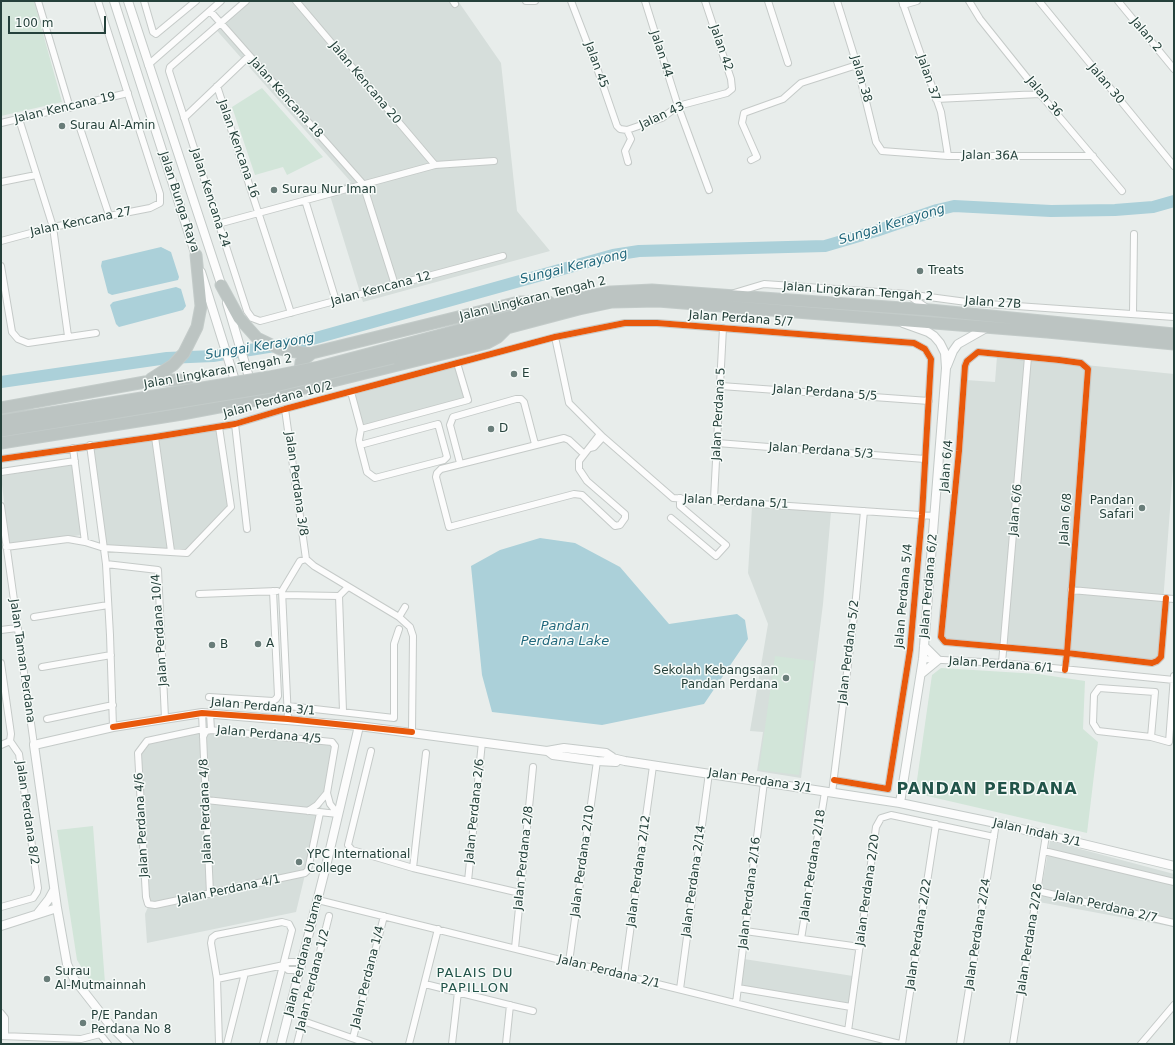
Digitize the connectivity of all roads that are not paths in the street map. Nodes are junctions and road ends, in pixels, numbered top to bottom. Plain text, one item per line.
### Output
1 (38, 1) edge
2 (98, 1) edge
3 (114, 1) edge
4 (128, 1) edge
5 (144, 1) edge
6 (196, 1) edge
7 (221, 1) edge
8 (246, 1) edge
9 (296, 1) edge
10 (526, 1) edge
11 (535, 1) edge
12 (571, 1) edge
13 (645, 1) edge
14 (705, 1) edge
15 (768, 1) edge
16 (837, 1) edge
17 (917, 1) edge
18 (969, 1) edge
19 (1039, 1) edge
20 (1118, 1) edge
21 (902, 3) edge
22 (210, 11) junction
23 (221, 23) junction
24 (249, 56) junction
25 (788, 63) dead end
26 (857, 64) junction
27 (148, 65) junction
28 (1174, 69) edge
29 (217, 86) junction
30 (128, 93) junction
31 (727, 93) joint
32 (1040, 94) junction
33 (936, 99) junction
34 (678, 106) junction
35 (70, 108) junction
36 (184, 118) junction
37 (19, 120) junction
38 (1, 123) edge
39 (80, 128) dead end
40 (620, 129) joint
41 (627, 130) junction
42 (888, 153) joint
43 (948, 156) junction
44 (1093, 156) junction
45 (752, 160) dead end
46 (494, 161) dead end
47 (628, 162) dead end
48 (435, 166) junction
49 (1174, 166) edge
50 (36, 175) junction
51 (1, 182) edge
52 (363, 184) junction
53 (709, 190) dead end
54 (1122, 191) dead end
55 (305, 200) junction
56 (259, 212) junction
57 (109, 215) junction
58 (218, 224) junction
59 (53, 227) junction
60 (1134, 234) dead end
61 (1, 241) edge
62 (196, 255) junction
63 (503, 256) dead end
64 (1, 266) edge
65 (221, 285) junction
66 (395, 285) junction
67 (907, 294) junction
68 (728, 296) junction
69 (336, 301) junction
70 (567, 301) junction
71 (930, 310) junction
72 (291, 313) junction
73 (1133, 313) junction
74 (1174, 317) edge
75 (890, 319) junction
76 (260, 321) joint
77 (508, 327) junction
78 (988, 327) junction
79 (723, 328) junction
80 (96, 333) dead end
81 (1174, 334) edge
82 (68, 336) junction
83 (554, 336) junction
84 (1174, 344) edge
85 (925, 349) joint
86 (307, 353) junction
87 (392, 353) junction
88 (1028, 357) junction
89 (457, 363) junction
90 (946, 368) junction
91 (1088, 370) joint
92 (145, 382) junction
93 (317, 386) junction
94 (720, 386) junction
95 (351, 392) junction
96 (256, 400) junction
97 (929, 401) junction
98 (242, 403) junction
99 (1, 408) edge
100 (285, 409) junction
101 (93, 411) junction
102 (182, 414) junction
103 (1, 421) edge
104 (235, 424) junction
105 (219, 427) junction
106 (361, 429) junction
107 (1, 431) edge
108 (602, 436) junction
109 (155, 437) junction
110 (1, 443) edge
111 (717, 443) junction
112 (535, 444) junction
113 (90, 445) junction
114 (360, 445) junction
115 (72, 448) junction
116 (584, 454) junction
117 (925, 458) junction
118 (1, 459) edge
119 (75, 462) junction
120 (460, 464) junction
121 (1, 472) edge
122 (680, 498) junction
123 (688, 499) junction
124 (714, 499) junction
125 (1, 506) edge
126 (684, 510) junction
127 (864, 511) junction
128 (922, 515) junction
129 (935, 516) junction
130 (671, 518) dead end
131 (247, 529) dead end
132 (85, 542) junction
133 (6, 547) junction
134 (104, 548) junction
135 (171, 551) junction
136 (306, 559) junction
137 (106, 564) junction
138 (348, 587) junction
139 (1071, 590) junction
140 (273, 591) junction
141 (282, 593) junction
142 (199, 594) dead end
143 (339, 596) junction
144 (1166, 598) junction
145 (1174, 599) edge
146 (108, 605) junction
147 (405, 608) dead end
148 (34, 617) dead end
149 (399, 617) junction
150 (17, 628) junction
151 (399, 629) dead end
152 (1, 630) edge
153 (924, 646) junction
154 (1002, 648) junction
155 (1067, 653) junction
156 (111, 655) junction
157 (923, 659) junction
158 (938, 660) junction
159 (1, 663) edge
160 (1002, 663) junction
161 (42, 667) dead end
162 (1065, 670) junction
163 (920, 674) junction
164 (1174, 676) edge
165 (1174, 680) edge
166 (209, 697) dead end
167 (112, 705) junction
168 (288, 706) junction
169 (343, 711) junction
170 (206, 713) junction
171 (165, 718) junction
172 (47, 719) dead end
173 (288, 719) junction
174 (359, 726) junction
175 (113, 727) junction
176 (203, 730) junction
177 (211, 730) junction
178 (412, 732) junction
179 (203, 736) junction
180 (1151, 737) junction
181 (10, 741) junction
182 (482, 742) junction
183 (1, 745) edge
184 (34, 745) junction
185 (142, 747) joint
186 (371, 751) dead end
187 (550, 751) junction
188 (426, 753) dead end
189 (597, 761) junction
190 (621, 761) junction
191 (653, 766) junction
192 (533, 767) dead end
193 (709, 773) junction
194 (834, 780) junction
195 (764, 782) junction
196 (829, 792) junction
197 (327, 793) junction
198 (206, 800) junction
199 (900, 803) junction
200 (308, 811) junction
201 (320, 812) junction
202 (338, 814) junction
203 (996, 823) junction
204 (936, 824) junction
205 (1046, 835) junction
206 (994, 837) junction
207 (1044, 851) junction
208 (1174, 866) edge
209 (413, 868) junction
210 (468, 881) junction
211 (1174, 882) edge
212 (54, 889) junction
213 (1038, 891) junction
214 (210, 894) junction
215 (520, 894) junction
216 (318, 900) junction
217 (148, 904) joint
218 (1, 907) edge
219 (57, 908) junction
220 (37, 915) junction
221 (329, 916) dead end
222 (384, 916) junction
223 (1174, 923) edge
224 (1, 926) edge
225 (438, 930) junction
226 (745, 931) junction
227 (802, 939) junction
228 (515, 948) junction
229 (860, 948) junction
230 (569, 962) junction
231 (284, 965) junction
232 (301, 966) junction
233 (245, 973) junction
234 (624, 975) junction
235 (217, 979) junction
236 (425, 984) junction
237 (738, 988) junction
238 (680, 989) junction
239 (458, 992) junction
240 (736, 1003) junction
241 (510, 1005) junction
242 (1174, 1005) edge
243 (851, 1007) junction
244 (533, 1011) dead end
245 (1, 1013) edge
246 (303, 1021) junction
247 (110, 1024) junction
248 (848, 1031) junction
249 (100, 1034) junction
250 (3, 1036) edge
251 (353, 1038) junction
252 (108, 1044) edge
253 (129, 1044) edge
254 (219, 1044) edge
255 (227, 1044) edge
256 (263, 1044) edge
257 (281, 1044) edge
258 (297, 1044) edge
259 (369, 1044) edge
260 (408, 1044) edge
261 (452, 1044) edge
262 (506, 1044) edge
263 (901, 1044) edge
264 (960, 1044) edge
265 (1013, 1044) edge
266 (1141, 1044) edge

1 - 35 street
2 - 30 street
3 - 62 street, Jalan Bunga Raya
4 - 27 street, Jalan Bunga Raya
5 - 6 street
7 - 22 street
8 - 23 street
9 - 48 street, Jalan Kencana 20
10 - 11 street
12 - 40 street, Jalan 45
13 - 34 street, Jalan 44
14 - 31 street, Jalan 42
15 - 25 street
16 - 26 street, Jalan 38
17 - 21 street
18 - 32 street, Jalan 36
19 - 49 street, Jalan 30
20 - 28 street, Jalan 2
21 - 33 street, Jalan 37
22 - 23 street, Jalan Kencana 18
22 - 27 street
23 - 24 street, Jalan Kencana 18
23 - 36 street, Jalan Kencana 24
24 - 29 street
24 - 52 street, Jalan Kencana 18
26 - 42 street, Jalan 38
26 - 45 street
27 - 65 street, Jalan Bunga Raya
29 - 36 street
29 - 56 street, Jalan Kencana 16
30 - 35 street, Jalan Kencana 19
30 - 57 street, Jalan Kencana 27
31 - 34 street, Jalan 43
32 - 33 street
32 - 44 street, Jalan 36
33 - 43 street, Jalan 37
34 - 41 street, Jalan 43
34 - 53 street, Jalan 44
35 - 37 street, Jalan Kencana 19
36 - 58 street, Jalan Kencana 24
37 - 38 street, Jalan Kencana 19
37 - 50 street
39 - 57 street
40 - 41 street, Jalan 43
41 - 47 street
42 - 43 street, Jalan 36A
43 - 44 street, Jalan 36A
44 - 54 street, Jalan 36
46 - 48 street
48 - 52 street
50 - 51 street
50 - 59 street
52 - 55 street
52 - 66 street
55 - 56 street
55 - 69 street
56 - 58 street
56 - 72 street, Jalan Kencana 16
57 - 59 street, Jalan Kencana 27
58 - 76 street, Jalan Kencana 24
59 - 61 street, Jalan Kencana 27
59 - 82 street
60 - 73 street
62 - 92 highway
62 - 98 street, Jalan Bunga Raya
63 - 66 street, Jalan Kencana 12
64 - 82 street
65 - 86 highway
65 - 96 street, Jalan Bunga Raya
66 - 69 street, Jalan Kencana 12
67 - 68 street, Jalan 27B
67 - 71 street
67 - 73 street, Jalan 27B
68 - 70 highway, Jalan Lingkaran Tengah 2
68 - 71 highway, Jalan Lingkaran Tengah 2
69 - 72 street, Jalan Kencana 12
70 - 86 highway
70 - 87 highway, Jalan Lingkaran Tengah 2
71 - 81 highway, Jalan Lingkaran Tengah 2
72 - 76 street, Jalan Kencana 12
73 - 74 street, Jalan 27B
75 - 77 highway, Jalan Lingkaran Tengah 2
75 - 78 highway, Jalan Lingkaran Tengah 2
75 - 90 street, Jalan Perdana 6/2
77 - 87 highway, Jalan Lingkaran Tengah 2
77 - 93 highway
78 - 84 highway, Jalan Lingkaran Tengah 2
78 - 90 street, Jalan Perdana 6/2
79 - 83 street, Jalan Perdana 5/7
79 - 85 street, Jalan Perdana 5/7
79 - 94 street, Jalan Perdana 5
80 - 82 street
83 - 89 street, Jalan Perdana 10/2
83 - 108 street, Jalan Perdana 5/1
85 - 97 street, Jalan Perdana 5/4
86 - 93 highway
87 - 101 highway, Jalan Lingkaran Tengah 2, bridge
88 - 91 street, Jalan 6/4
88 - 154 street, Jalan 6/6
88 - 154 street, Jalan 6/4
89 - 95 street, Jalan Perdana 10/2
89 - 106 street
90 - 129 street, Jalan Perdana 6/2
91 - 139 street, Jalan 6/8
92 - 99 highway
92 - 102 highway
93 - 96 highway
94 - 97 street, Jalan Perdana 5/5
94 - 111 street, Jalan Perdana 5
95 - 100 street, Jalan Perdana 10/2
95 - 106 street
96 - 98 highway
97 - 117 street, Jalan Perdana 5/4
98 - 102 highway
100 - 104 street, Jalan Perdana 10/2
100 - 136 street, Jalan Perdana 3/8
101 - 103 highway, Jalan Lingkaran Tengah 2
101 - 107 highway, Jalan Lingkaran Tengah 2
102 - 110 highway
104 - 105 street, Jalan Perdana 10/2
104 - 131 street
105 - 109 street, Jalan Perdana 10/2
105 - 135 street
106 - 114 street
108 - 116 street
108 - 122 street, Jalan Perdana 5/1
109 - 113 street, Jalan Perdana 10/2
109 - 135 street
111 - 117 street, Jalan Perdana 5/3
111 - 124 street, Jalan Perdana 5
112 - 116 street
112 - 120 street
112 - 120 street
113 - 115 street, Jalan Perdana 10/2
113 - 134 street
114 - 114 street
115 - 118 street, Jalan Perdana 10/2
115 - 119 street
116 - 120 street
117 - 128 street, Jalan Perdana 5/4
119 - 121 street
119 - 132 street
122 - 123 street, Jalan Perdana 5/1
122 - 126 street
123 - 124 street, Jalan Perdana 5/1
123 - 126 street
124 - 127 street, Jalan Perdana 5/1
125 - 133 street, Jalan Taman Perdana
126 - 130 street
127 - 128 street, Jalan Perdana 5/1
127 - 194 street, Jalan Perdana 5/2
128 - 129 street, Jalan Perdana 5/1
128 - 194 street, Jalan Perdana 5/4
129 - 153 street, Jalan Perdana 6/2
132 - 133 street
132 - 134 street
133 - 150 street, Jalan Taman Perdana
134 - 135 street
134 - 137 street
136 - 138 street
136 - 141 street
137 - 146 street
137 - 171 street, Jalan Perdana 10/4
138 - 143 street
138 - 149 street
139 - 144 street
139 - 155 street, Jalan 6/8
140 - 141 street
140 - 142 street
140 - 166 street
141 - 143 street
141 - 168 street
143 - 169 street
144 - 145 street
144 - 155 street
146 - 148 street
146 - 156 street
147 - 149 street
149 - 178 street
150 - 152 street
150 - 184 street, Jalan Taman Perdana
151 - 169 street
153 - 157 street, Jalan Perdana 6/2
153 - 158 street
154 - 155 street
154 - 160 street, Jalan 6/6
155 - 162 street, Jalan 6/8
156 - 161 street
156 - 167 street
157 - 158 street, Jalan Perdana 6/1
157 - 163 street, Jalan Perdana 6/2
158 - 160 street, Jalan Perdana 6/1
158 - 163 street
159 - 181 street
160 - 162 street, Jalan Perdana 6/1
162 - 165 street, Jalan Perdana 6/1
163 - 199 street, Jalan Perdana 6/2
164 - 165 street
165 - 180 street
167 - 172 street
167 - 175 street
168 - 169 street
168 - 173 street
170 - 171 street, Jalan Perdana 3/1
170 - 173 street, Jalan Perdana 3/1
170 - 176 street, Jalan Perdana 4/8
170 - 177 street
171 - 175 street, Jalan Perdana 3/1
173 - 174 street, Jalan Perdana 3/1
174 - 178 street, Jalan Perdana 3/1
174 - 202 street, Jalan Perdana Utama
175 - 184 street, Jalan Perdana 3/1
176 - 179 street, Jalan Perdana 4/8
176 - 185 street, Jalan Perdana 4/5
177 - 179 street, Jalan Perdana 4/5
177 - 197 street, Jalan Perdana 4/5
178 - 182 street, Jalan Perdana 3/1
179 - 198 street, Jalan Perdana 4/8
180 - 180 street
181 - 183 street
181 - 218 street, Jalan Perdana 8/2
182 - 187 street, Jalan Perdana 3/1
182 - 210 street, Jalan Perdana 2/6
184 - 212 street
185 - 217 street, Jalan Perdana 4/6
186 - 209 street
187 - 189 street, Jalan Perdana 3/1
187 - 190 street, Jalan Perdana 3/1
188 - 209 street
189 - 190 street, Jalan Perdana 3/1
189 - 230 street, Jalan Perdana 2/10
190 - 191 street, Jalan Perdana 3/1
191 - 193 street, Jalan Perdana 3/1
191 - 234 street, Jalan Perdana 2/12
192 - 215 street, Jalan Perdana 2/8
193 - 195 street, Jalan Perdana 3/1
193 - 238 street, Jalan Perdana 2/14
194 - 196 street, Jalan Perdana 5/2
195 - 196 street, Jalan Perdana 3/1
195 - 226 street, Jalan Perdana 2/16
196 - 199 street, Jalan Perdana 3/1
196 - 227 street, Jalan Perdana 2/18
197 - 200 street
197 - 202 street
198 - 200 street
198 - 214 street, Jalan Perdana 4/8
199 - 203 street, Jalan Indah 3/1
200 - 201 street
201 - 202 street
201 - 214 street, Jalan Perdana 4/1
202 - 216 street, Jalan Perdana Utama
203 - 205 street, Jalan Indah 3/1
203 - 206 street, Jalan Perdana 2/24
204 - 206 street, Jalan Perdana 2/20
204 - 229 street, Jalan Perdana 2/20
204 - 263 street, Jalan Perdana 2/22
205 - 207 street, Jalan Perdana 2/26
205 - 208 street, Jalan Indah 3/1
206 - 264 street, Jalan Perdana 2/24
207 - 211 street
207 - 213 street, Jalan Perdana 2/26
209 - 210 street
210 - 215 street
212 - 219 street
212 - 220 street
213 - 223 street, Jalan Perdana 2/7
213 - 265 street, Jalan Perdana 2/26
214 - 217 street, Jalan Perdana 4/1
215 - 228 street, Jalan Perdana 2/8
216 - 222 street, Jalan Perdana 2/1
216 - 232 street, Jalan Perdana Utama
219 - 220 street
219 - 247 street
220 - 224 street
221 - 246 street, Jalan Perdana 1/2
222 - 225 street, Jalan Perdana 2/1
222 - 251 street, Jalan Perdana 1/4
225 - 228 street, Jalan Perdana 2/1
225 - 236 street
226 - 227 street
226 - 237 street, Jalan Perdana 2/16
227 - 229 street
228 - 230 street, Jalan Perdana 2/1
229 - 243 street, Jalan Perdana 2/20
230 - 234 street, Jalan Perdana 2/1
231 - 232 street
231 - 233 street
231 - 235 street
231 - 256 street
232 - 257 street, Jalan Perdana Utama
233 - 235 street
233 - 255 street
234 - 238 street, Jalan Perdana 2/1
235 - 254 street
236 - 239 street
236 - 260 street
237 - 240 street, Jalan Perdana 2/16
237 - 243 street
238 - 240 street, Jalan Perdana 2/1
239 - 241 street
239 - 261 street
240 - 248 street, Jalan Perdana 2/1
241 - 244 street
241 - 262 street
242 - 266 street
243 - 248 street, Jalan Perdana 2/20
245 - 250 street
246 - 251 street
246 - 258 street, Jalan Perdana 1/2
247 - 249 street
247 - 253 street
248 - 263 street, Jalan Perdana 2/1
249 - 250 street
249 - 252 street
251 - 259 street

